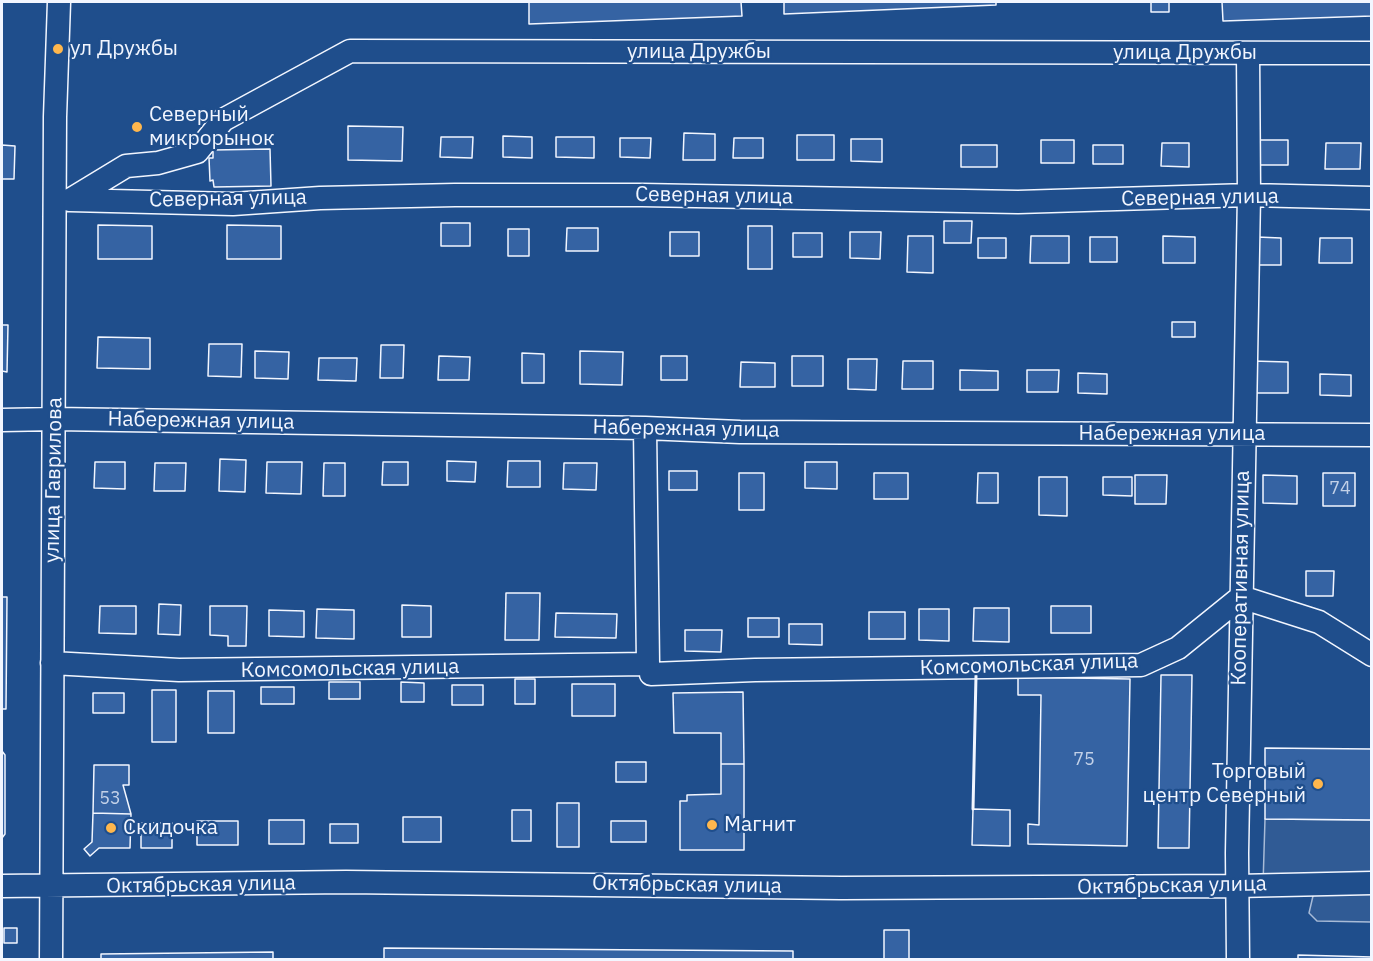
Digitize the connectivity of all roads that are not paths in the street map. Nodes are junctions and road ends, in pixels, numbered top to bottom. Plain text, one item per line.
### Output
1 (59, 2) edge
2 (1248, 53) junction
3 (1371, 53) edge
4 (1249, 195) junction
5 (1371, 198) edge
6 (63, 200) junction
7 (55, 418) junction
8 (2, 420) edge
9 (645, 428) junction
10 (1244, 434) junction
11 (1371, 435) edge
12 (1241, 597) junction
13 (1371, 655) edge
14 (52, 663) junction
15 (649, 669) junction
16 (1371, 883) edge
17 (2, 886) edge
18 (52, 886) junction
19 (1237, 886) junction
20 (51, 960) edge
21 (1238, 960) edge

1 - 6 street, улица Гаврилова
2 - 3 street, улица Дружбы
2 - 4 street, Кооперативная улица
2 - 6 street, улица Дружбы
4 - 5 street, Северная улица
4 - 6 street, Северная улица
4 - 10 street, Кооперативная улица
6 - 7 street, улица Гаврилова
7 - 8 street, Набережная улица
7 - 9 street, Набережная улица
7 - 14 street, улица Гаврилова
9 - 10 street, Набережная улица
9 - 15 street
10 - 11 street, Набережная улица
10 - 12 street, Кооперативная улица
12 - 13 street
12 - 15 street, Комсомольская улица
12 - 19 street, Кооперативная улица
14 - 15 street, Комсомольская улица
14 - 18 street, улица Гаврилова
16 - 19 street, Октябрьская улица
17 - 18 street, Октябрьская улица
18 - 19 street, Октябрьская улица
18 - 20 street, улица Гаврилова
19 - 21 street, Кооперативная улица

